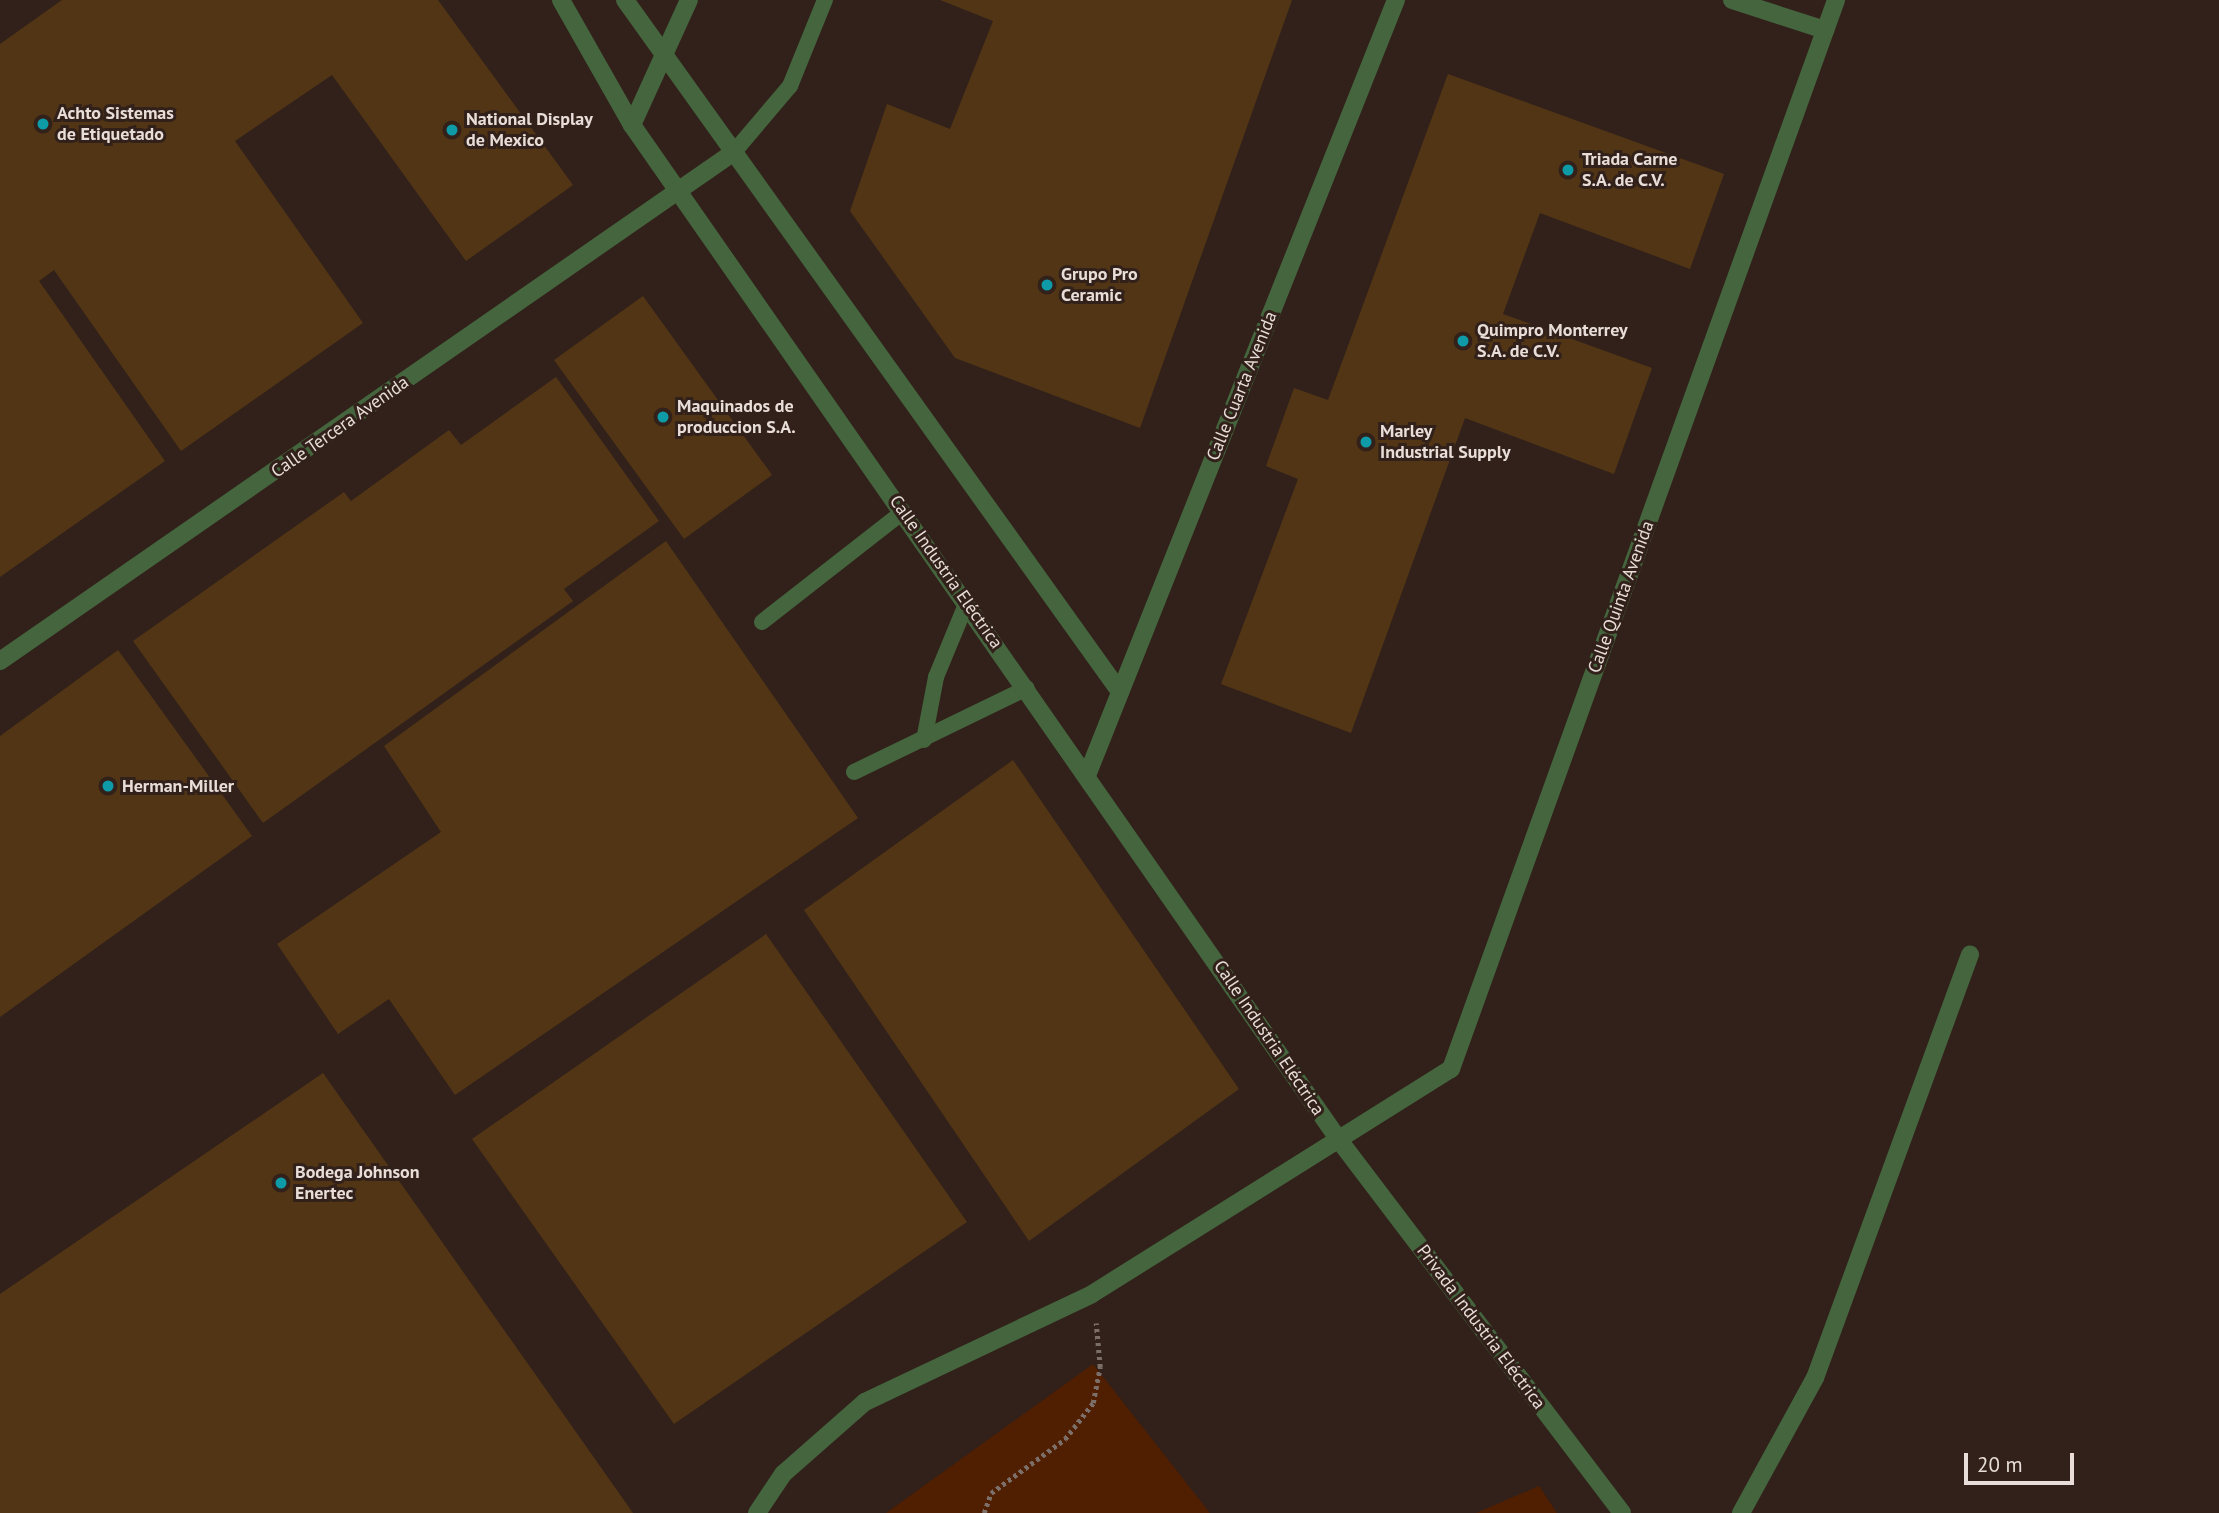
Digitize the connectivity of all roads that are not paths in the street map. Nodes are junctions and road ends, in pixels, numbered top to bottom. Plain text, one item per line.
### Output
1 (625, 0) edge
2 (689, 0) edge
3 (825, 0) edge
4 (1396, 0) edge
5 (1732, 0) edge
6 (1836, 0) edge
7 (562, 1) edge
8 (1825, 30) junction
9 (665, 55) junction
10 (632, 125) junction
11 (734, 152) junction
12 (680, 194) junction
13 (904, 512) junction
14 (967, 603) junction
15 (762, 622) dead end
16 (0, 661) edge
17 (1027, 688) junction
18 (1120, 692) junction
19 (924, 740) junction
20 (854, 772) dead end
21 (1088, 773) junction
22 (1970, 955) dead end
23 (1339, 1140) junction
24 (757, 1513) edge
25 (1622, 1513) edge
26 (1741, 1513) edge

1 - 9 street
2 - 9 street
3 - 11 lane
4 - 18 street, Calle Cuarta Avenida
5 - 8 street
6 - 8 street, Calle Quinta Avenida
7 - 10 street, Calle Industria Eléctrica
8 - 23 street, Calle Quinta Avenida
9 - 10 street
9 - 11 street
10 - 12 street, Calle Industria Eléctrica
11 - 12 street, Calle Tercera Avenida
11 - 18 street
12 - 13 street, Calle Industria Eléctrica
12 - 16 street, Calle Tercera Avenida
13 - 14 street, Calle Industria Eléctrica
13 - 15 lane
14 - 17 street, Calle Industria Eléctrica
14 - 19 lane
17 - 19 lane
17 - 21 street, Calle Industria Eléctrica
18 - 21 street, Calle Cuarta Avenida
19 - 20 lane
21 - 23 street, Calle Industria Eléctrica
22 - 26 street
23 - 24 street, Calle Quinta Avenida
23 - 25 street, Privada Industria Eléctrica

